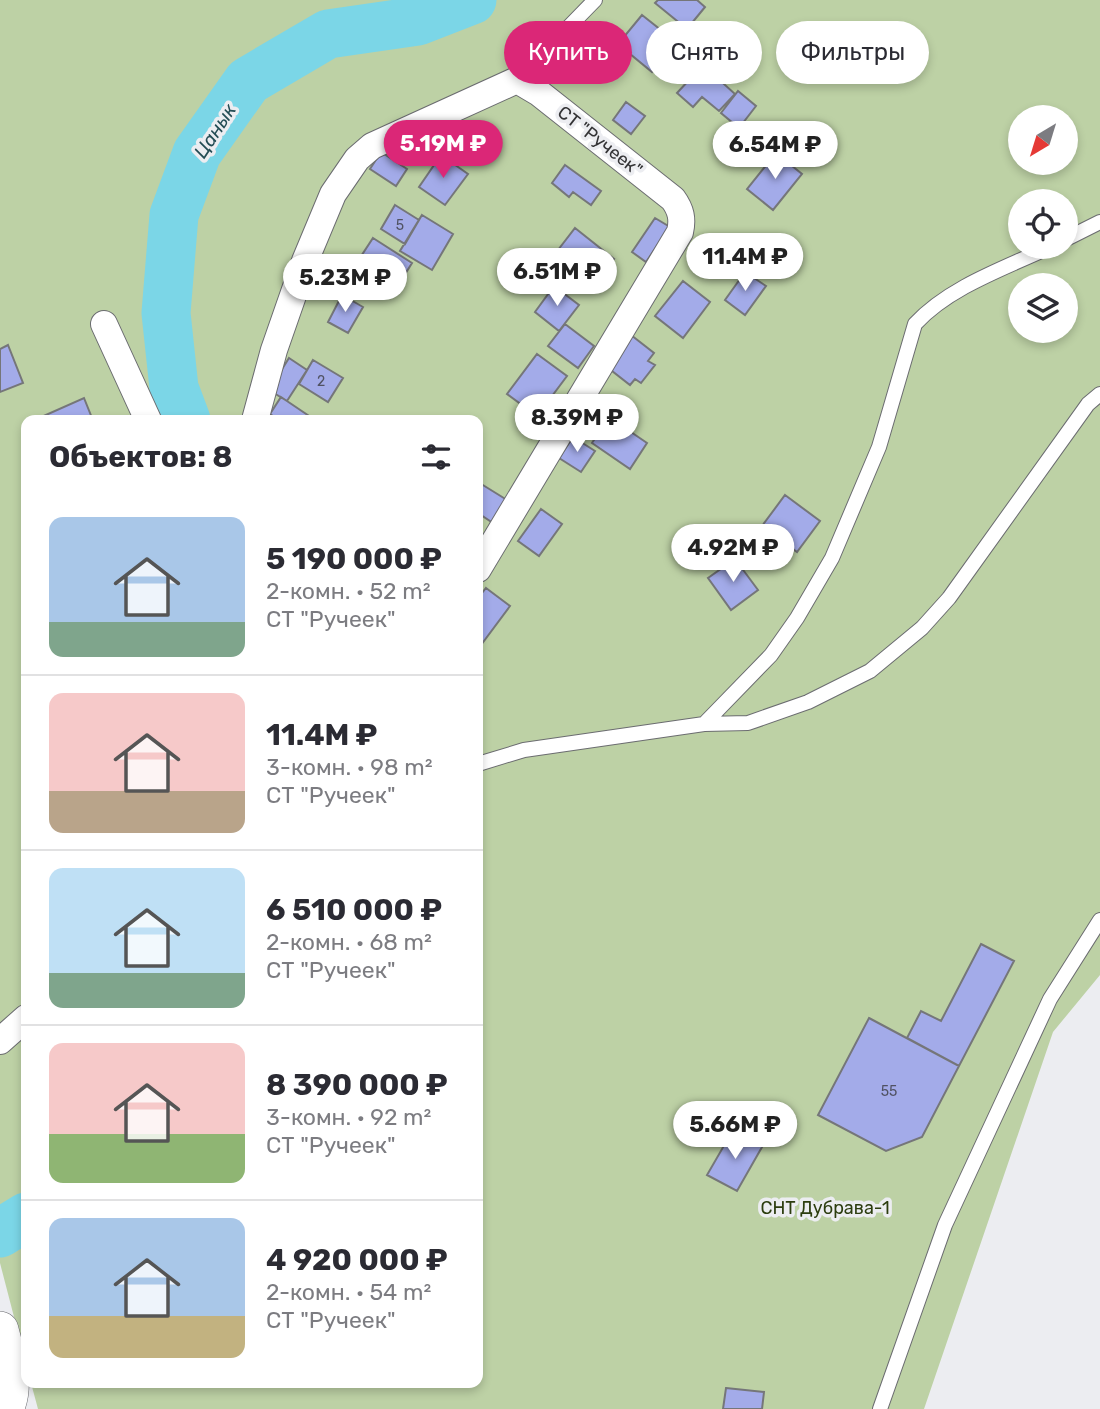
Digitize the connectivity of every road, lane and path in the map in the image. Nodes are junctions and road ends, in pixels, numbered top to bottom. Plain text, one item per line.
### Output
1 (595, 0) edge
2 (575, 21) edge
3 (508, 84) edge
4 (524, 84) edge
5 (1100, 222) edge
6 (1078, 233) edge
7 (1025, 259) edge
8 (104, 324) dead end
9 (1100, 394) edge
10 (146, 415) edge
11 (256, 415) edge
12 (483, 561) edge
13 (704, 724) junction
14 (483, 762) edge
15 (1100, 920) edge
16 (21, 1022) edge
17 (0, 1041) edge
18 (0, 1330) edge
19 (8, 1400) edge
20 (880, 1409) edge

1 - 2 lane
3 - 11 street
4 - 12 street, СТ "Ручеек"
5 - 6 lane
7 - 13 lane
8 - 10 street
9 - 13 lane
13 - 14 lane
15 - 20 lane
16 - 17 street
18 - 19 street

